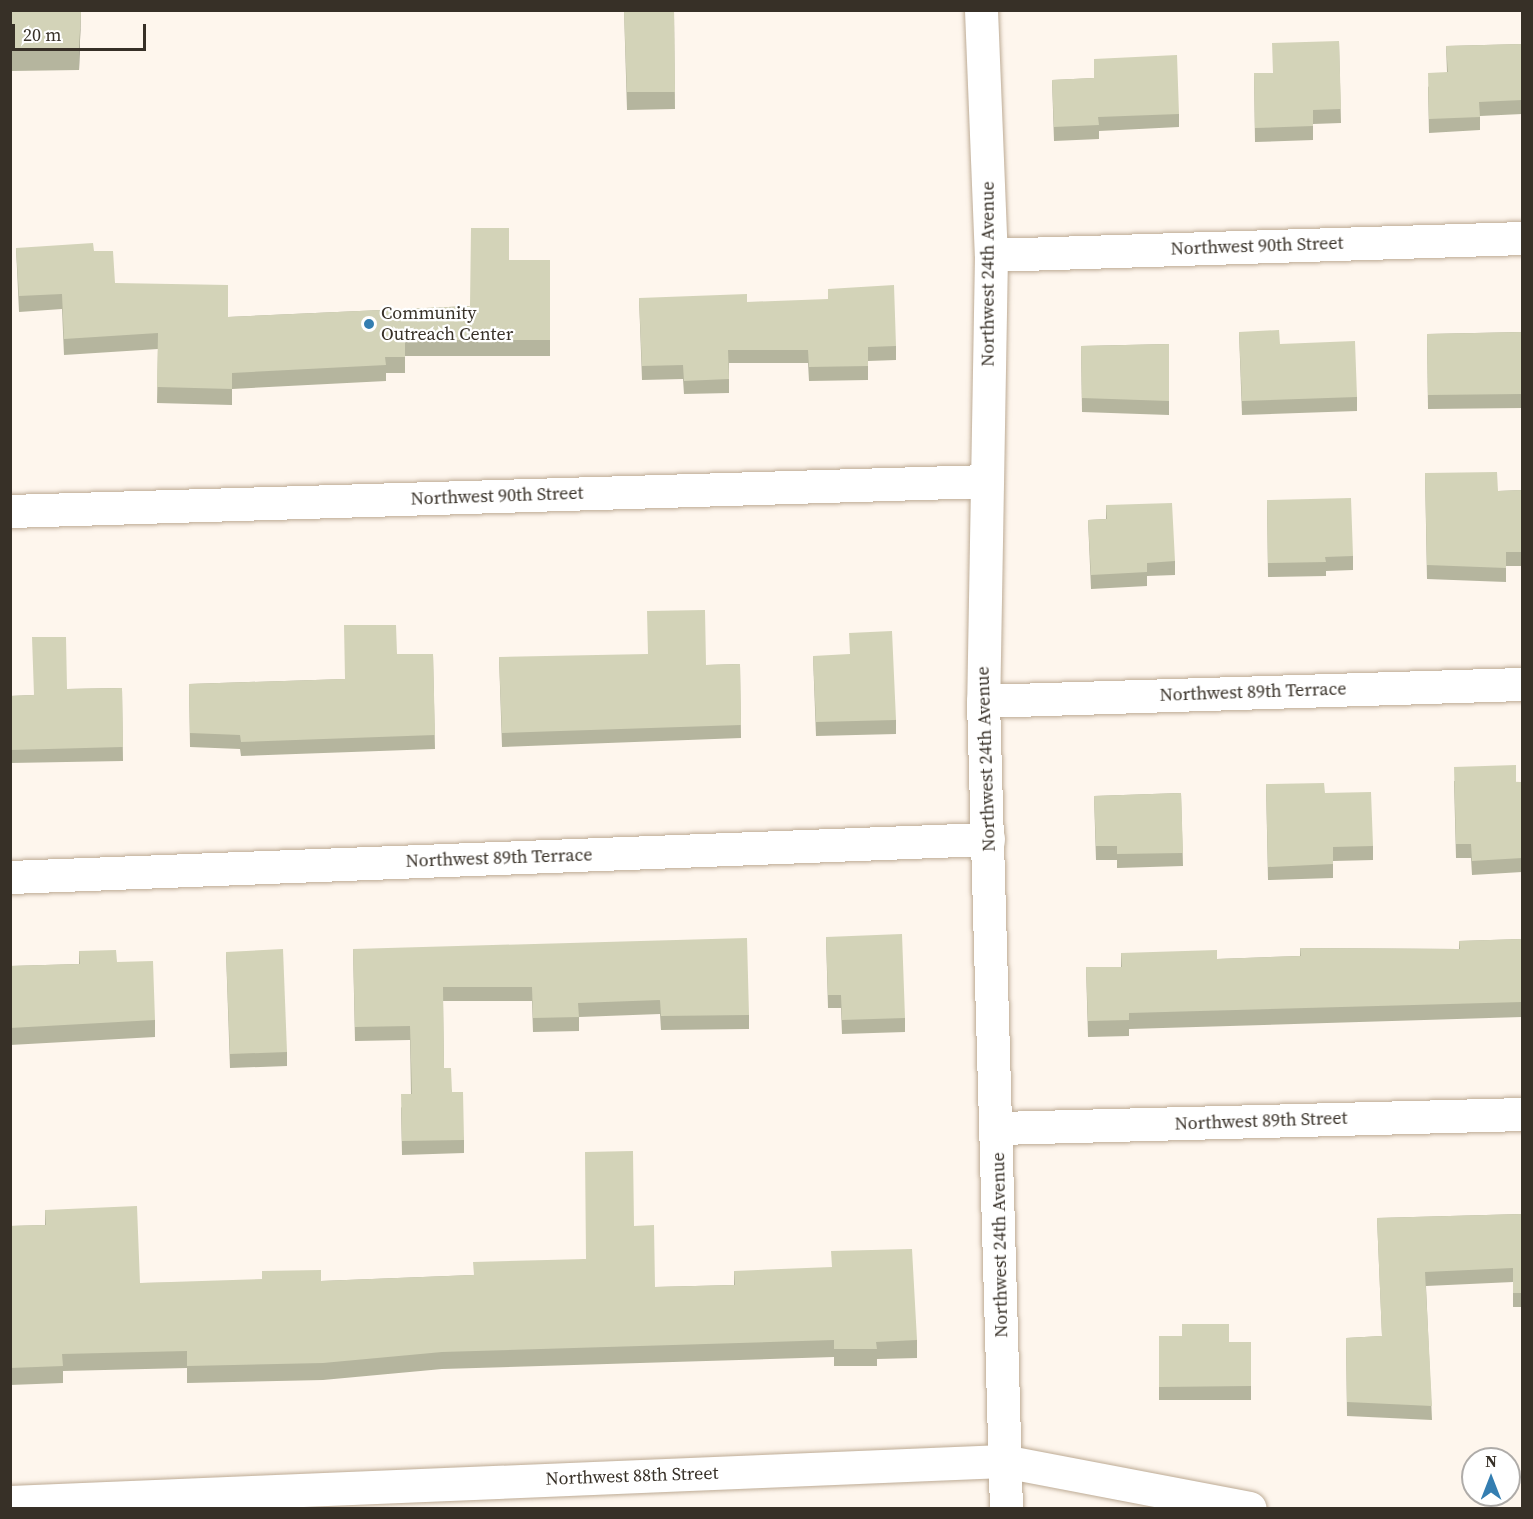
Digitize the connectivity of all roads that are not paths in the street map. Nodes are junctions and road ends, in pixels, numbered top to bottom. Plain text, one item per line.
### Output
1 (981, 10) edge
2 (1522, 238) edge
3 (991, 255) junction
4 (984, 481) junction
5 (10, 511) edge
6 (1522, 684) edge
7 (983, 701) junction
8 (988, 839) junction
9 (10, 877) edge
10 (1522, 1114) edge
11 (999, 1128) junction
12 (1003, 1461) junction
13 (10, 1502) edge
14 (1006, 1509) edge
15 (1250, 1509) edge

1 - 3 street, Northwest 24th Avenue
2 - 3 street, Northwest 90th Street
3 - 4 street, Northwest 24th Avenue
4 - 5 street, Northwest 90th Street
4 - 7 street, Northwest 24th Avenue
6 - 7 street, Northwest 89th Terrace
7 - 8 street, Northwest 24th Avenue
8 - 9 street, Northwest 89th Terrace
8 - 11 street, Northwest 24th Avenue
10 - 11 street, Northwest 89th Street
11 - 12 street, Northwest 24th Avenue
12 - 13 street, Northwest 88th Street
12 - 14 street, Northwest 24th Avenue
12 - 15 street, Northwest 88th Street

